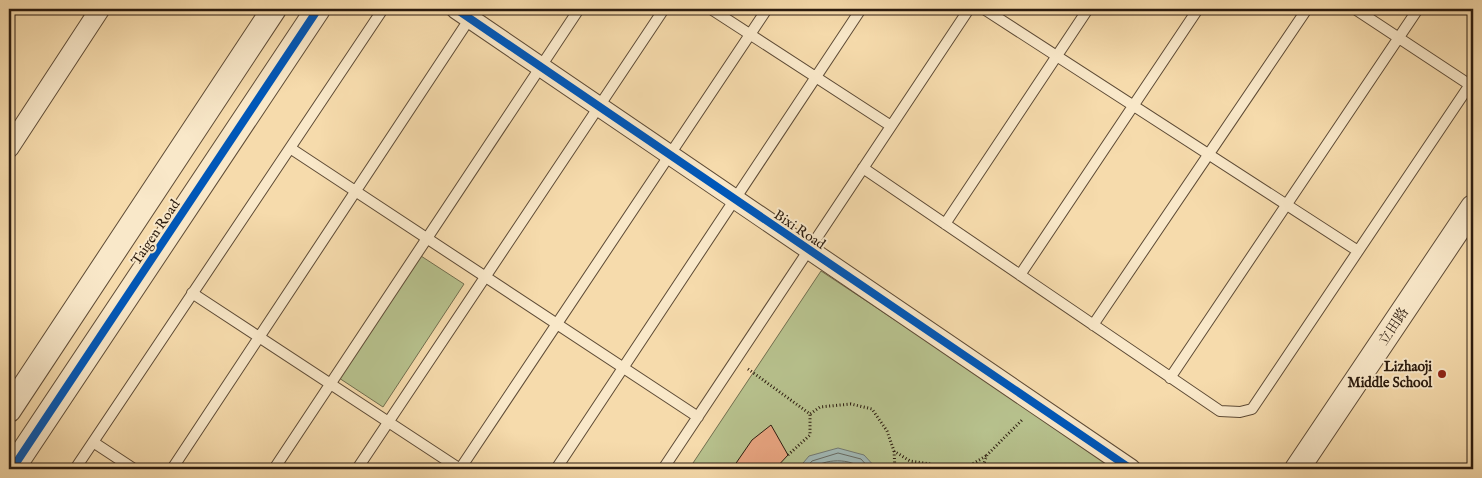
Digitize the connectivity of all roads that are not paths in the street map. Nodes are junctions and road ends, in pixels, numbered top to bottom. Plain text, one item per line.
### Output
1 (100, 9) edge
2 (274, 9) edge
3 (318, 9) edge
4 (383, 9) edge
5 (579, 9) edge
6 (664, 9) edge
7 (710, 9) edge
8 (767, 9) edge
9 (861, 9) edge
10 (969, 9) edge
11 (984, 9) edge
12 (1088, 9) edge
13 (1198, 9) edge
14 (1307, 9) edge
15 (1355, 9) edge
16 (1418, 9) edge
17 (467, 12) edge
18 (750, 34) junction
19 (1399, 38) junction
20 (1057, 56) junction
21 (540, 66) junction
22 (816, 77) junction
23 (1471, 83) edge
24 (599, 106) junction
25 (1133, 106) junction
26 (891, 126) junction
27 (9, 148) edge
28 (290, 148) junction
29 (670, 154) junction
30 (1209, 154) junction
31 (863, 168) junction
32 (356, 192) junction
33 (735, 199) junction
34 (1286, 205) junction
35 (1473, 207) edge
36 (945, 224) junction
37 (427, 239) junction
38 (809, 250) junction
39 (1358, 251) junction
40 (1020, 275) junction
41 (485, 277) junction
42 (192, 294) junction
43 (556, 324) junction
44 (1093, 325) junction
45 (259, 337) junction
46 (623, 368) junction
47 (1170, 378) junction
48 (330, 384) junction
49 (9, 410) edge
50 (698, 417) junction
51 (389, 422) junction
52 (93, 442) junction
53 (12, 469) edge
54 (75, 469) edge
55 (134, 469) edge
56 (172, 469) edge
57 (274, 469) edge
58 (357, 469) edge
59 (460, 469) edge
60 (556, 469) edge
61 (663, 469) edge
62 (1131, 469) edge
63 (1297, 469) edge

1 - 27 street
2 - 49 street, Taigen Road
3 - 53 street, Taigen Road
4 - 28 lane
5 - 21 lane
6 - 24 lane
7 - 18 lane
8 - 18 lane
9 - 22 lane
10 - 26 lane
11 - 20 lane
12 - 20 lane
13 - 25 lane
14 - 30 lane
15 - 19 lane
16 - 19 lane
17 - 21 street, Bixi Road
17 - 32 lane
18 - 22 lane
18 - 29 lane
19 - 23 lane
19 - 34 lane
20 - 25 lane
20 - 36 lane
21 - 24 street, Bixi Road
21 - 37 lane
22 - 26 lane
22 - 33 lane
23 - 39 lane
24 - 29 street, Bixi Road
24 - 41 lane
25 - 30 lane
25 - 40 lane
26 - 31 lane
28 - 32 lane
28 - 42 lane
29 - 33 street, Bixi Road
29 - 43 lane
30 - 34 lane
30 - 44 lane
31 - 36 lane
31 - 38 lane
32 - 37 lane
32 - 45 lane
33 - 38 street, Bixi Road
33 - 46 lane
34 - 39 lane
34 - 47 lane
35 - 63 street, 立田路
36 - 40 lane
37 - 41 lane
37 - 48 lane
38 - 50 lane
38 - 62 street, Bixi Road
39 - 47 lane
40 - 44 lane
41 - 43 lane
41 - 51 lane
42 - 45 lane
42 - 52 lane
43 - 46 lane
43 - 59 lane
44 - 47 lane
45 - 48 lane
45 - 56 lane
46 - 50 lane
46 - 60 lane
48 - 51 lane
48 - 57 lane
50 - 61 lane
51 - 58 lane
51 - 59 lane
52 - 54 lane
52 - 55 lane

